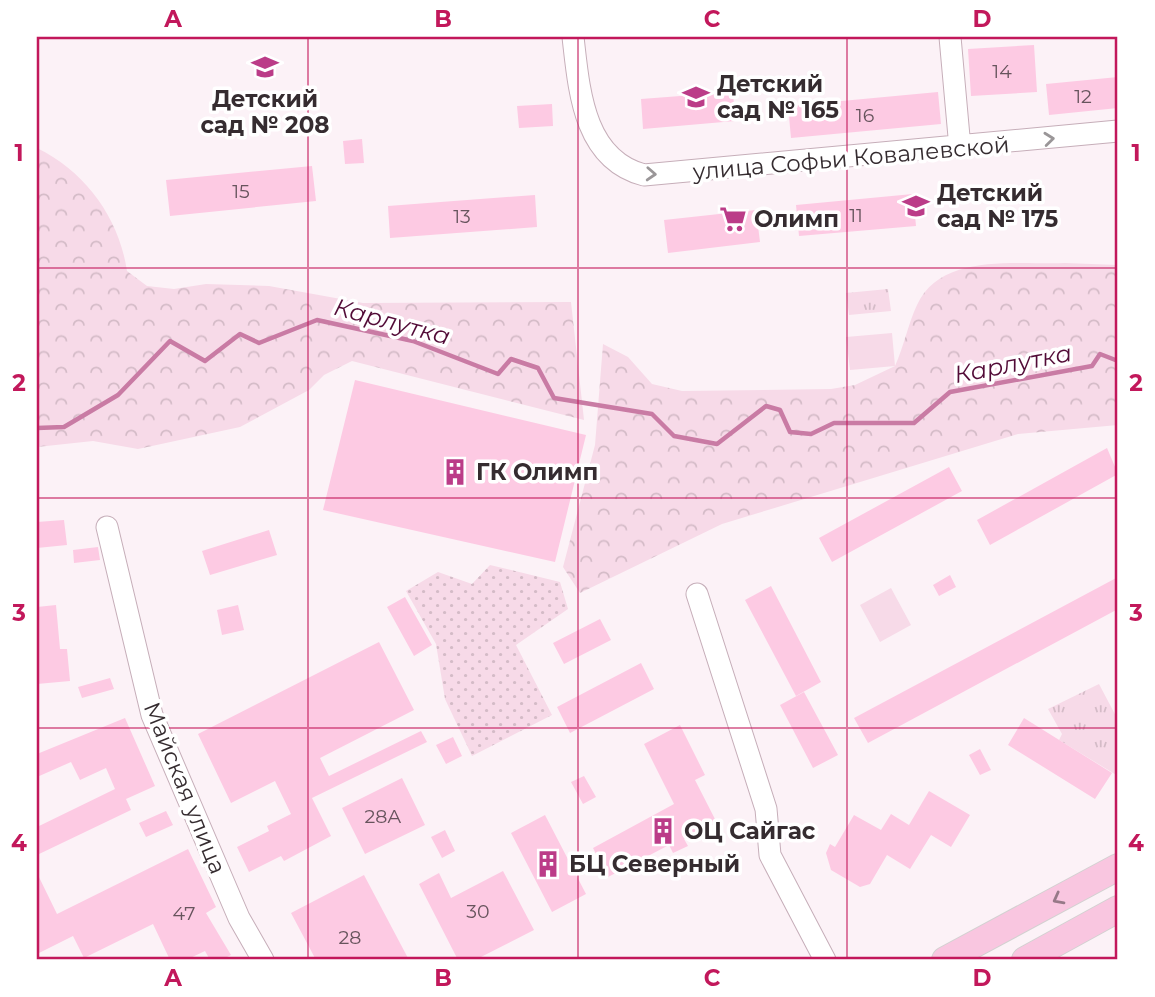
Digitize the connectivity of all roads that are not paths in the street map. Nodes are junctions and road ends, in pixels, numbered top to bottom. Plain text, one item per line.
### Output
1 (573, 37) edge
2 (950, 37) edge
3 (1118, 131) edge
4 (960, 148) junction
5 (107, 527) dead end
6 (697, 594) dead end
7 (1118, 867) edge
8 (1118, 909) edge
9 (263, 960) edge
10 (825, 960) edge
11 (946, 960) edge
12 (1025, 960) edge

1 -> 4 street, улица Софьи Ковалевской
2 - 4 street
4 -> 3 street, улица Софьи Ковалевской
5 - 9 street, Майская улица
6 - 10 street
7 -> 11 main road
8 - 12 main road

